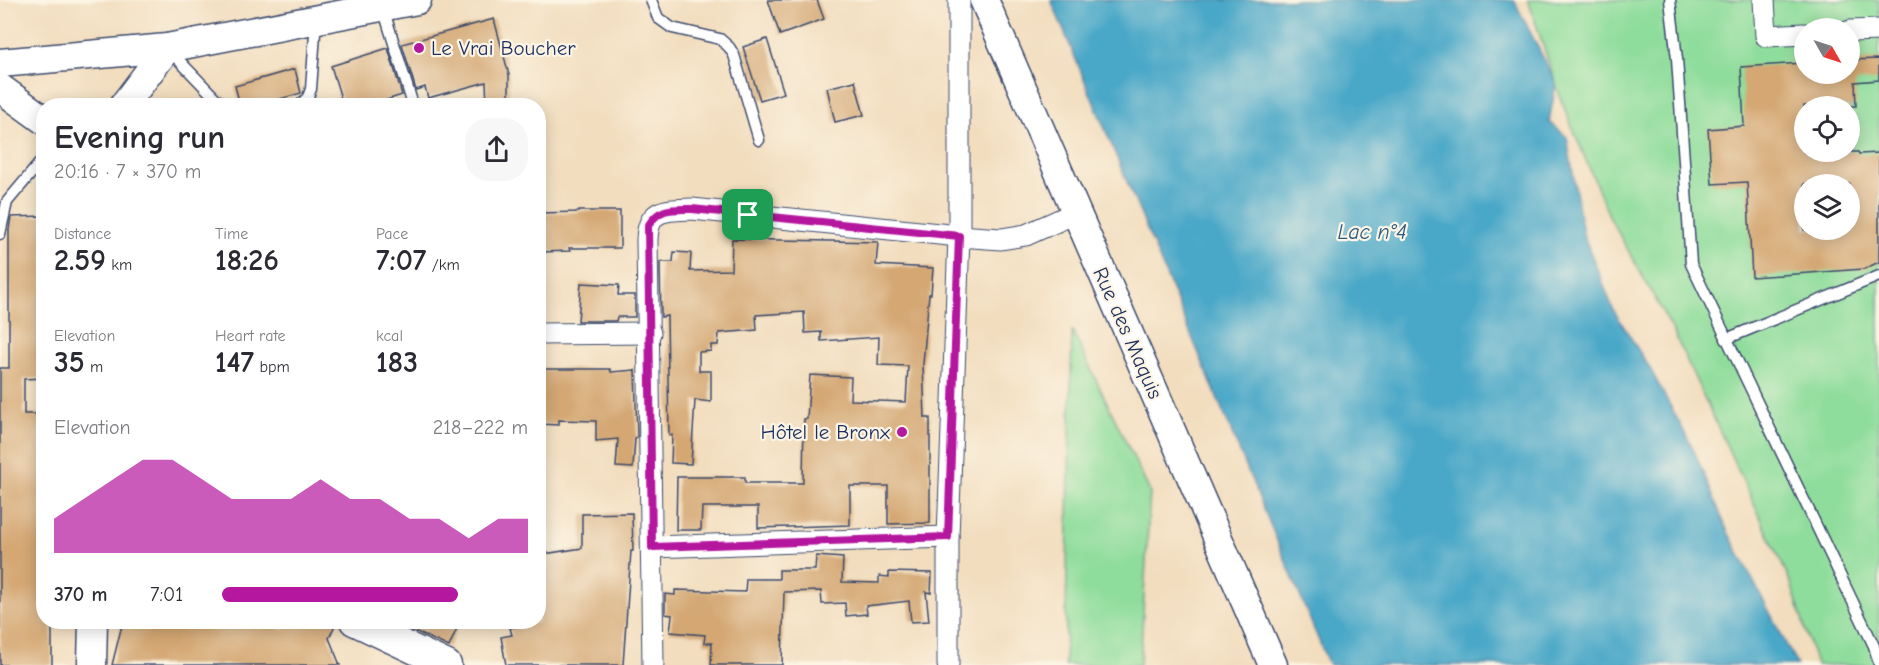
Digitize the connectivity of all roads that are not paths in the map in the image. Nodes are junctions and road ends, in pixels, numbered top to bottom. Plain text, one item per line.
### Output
1 (417, 0) edge
2 (651, 0) edge
3 (959, 0) edge
4 (984, 0) edge
5 (1670, 0) edge
6 (1764, 0) edge
7 (383, 8) junction
8 (316, 20) junction
9 (1879, 30) edge
10 (1860, 31) edge
11 (1794, 35) edge
12 (167, 48) junction
13 (0, 63) edge
14 (0, 88) edge
15 (129, 98) edge
16 (215, 98) edge
17 (307, 98) edge
18 (410, 98) edge
19 (36, 114) edge
20 (759, 140) dead end
21 (36, 168) edge
22 (1075, 213) junction
23 (0, 234) edge
24 (959, 236) junction
25 (1879, 276) edge
26 (650, 333) junction
27 (546, 334) edge
28 (1726, 339) junction
29 (948, 537) junction
30 (652, 547) junction
31 (93, 629) edge
32 (371, 629) edge
33 (1876, 645) edge
34 (1879, 664) edge
35 (92, 665) edge
36 (447, 665) edge
37 (653, 665) edge
38 (948, 665) edge
39 (1273, 665) edge

1 - 7 street
2 - 20 lane
3 - 24 street
4 - 22 street, Rue des Maquis
5 - 28 lane
6 - 11 street
7 - 8 street
7 - 18 lane
8 - 12 street
8 - 17 lane
9 - 10 street
12 - 13 street
12 - 15 street
12 - 16 lane
14 - 19 street
21 - 23 lane
22 - 24 street
22 - 39 street, Rue des Maquis
24 - 26 street
24 - 29 street
25 - 28 lane
26 - 27 street
26 - 30 street
28 - 33 lane
29 - 30 street
29 - 38 street
30 - 37 street
31 - 35 street
32 - 36 street
33 - 34 lane

